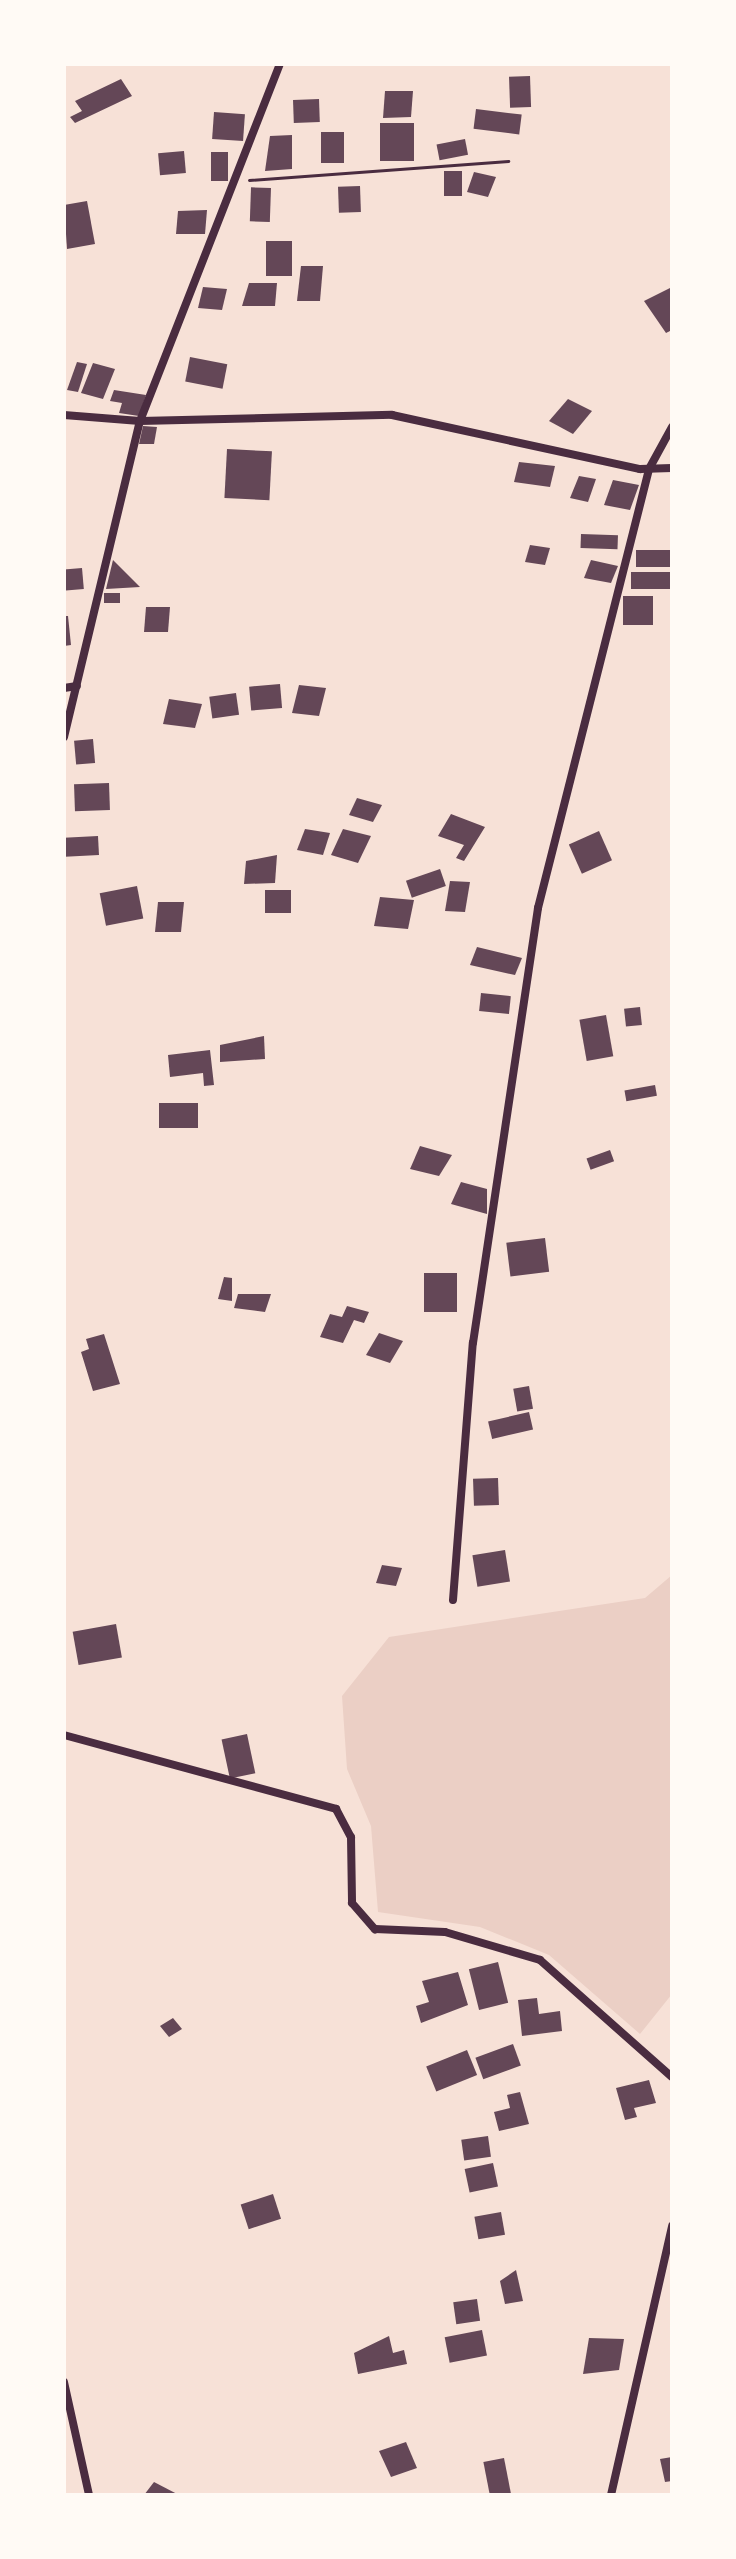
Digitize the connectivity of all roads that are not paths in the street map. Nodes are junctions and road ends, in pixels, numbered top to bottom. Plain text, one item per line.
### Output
1 (280, 64) edge
2 (64, 415) edge
3 (140, 421) junction
4 (672, 427) edge
5 (672, 468) edge
6 (649, 469) junction
7 (77, 686) junction
8 (64, 688) edge
9 (64, 737) edge
10 (453, 1600) dead end
11 (64, 1735) edge
12 (672, 2077) edge
13 (672, 2226) edge
14 (671, 2240) edge
15 (64, 2382) edge
16 (89, 2495) edge
17 (611, 2495) edge

1 - 3 street
2 - 3 street
3 - 6 street
3 - 7 street
4 - 6 street
5 - 6 street
6 - 10 street
7 - 8 street
7 - 9 street
11 - 12 street
13 - 14 street
14 - 17 street
15 - 16 street

